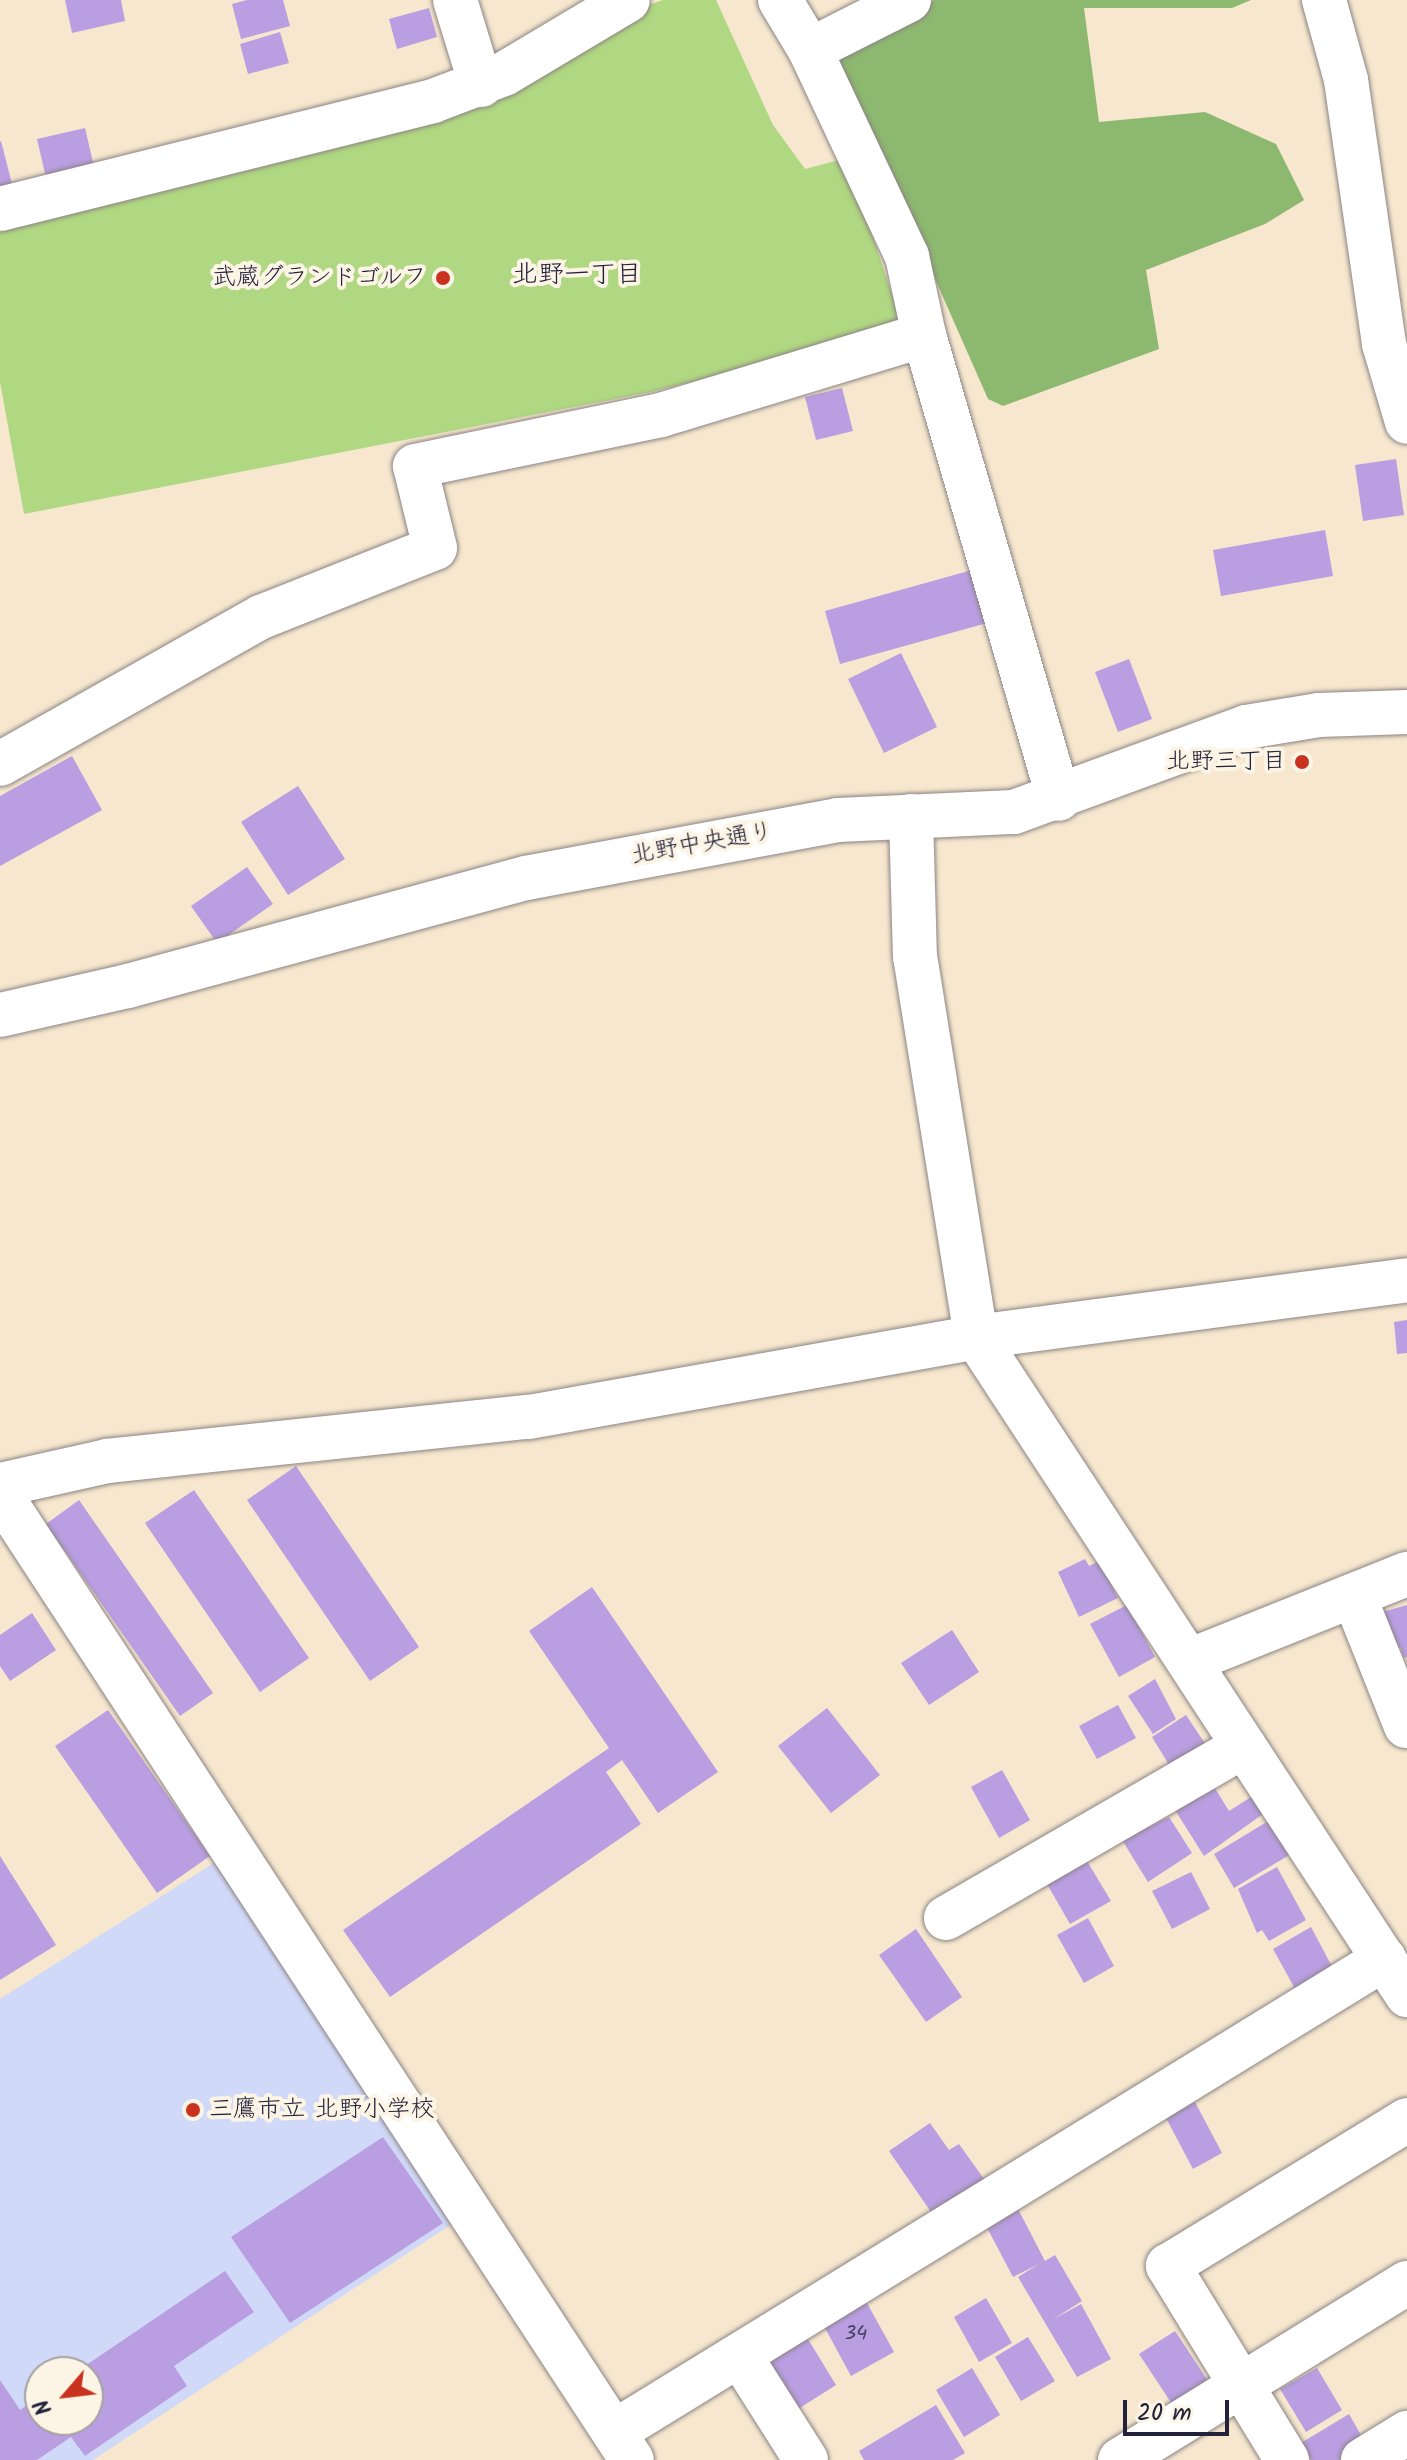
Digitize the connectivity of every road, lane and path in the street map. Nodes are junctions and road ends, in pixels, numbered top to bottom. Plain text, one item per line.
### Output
1 (455, 0) edge
2 (628, 0) edge
3 (780, 0) edge
4 (909, 0) edge
5 (1324, 0) edge
6 (810, 50) junction
7 (481, 85) junction
8 (0, 209) edge
9 (924, 335) junction
10 (1407, 422) edge
11 (1407, 712) edge
12 (0, 764) edge
13 (1059, 799) junction
14 (911, 816) junction
15 (0, 1015) edge
16 (1407, 1280) edge
17 (976, 1337) junction
18 (0, 1485) edge
19 (0, 1494) edge
20 (1407, 1574) edge
21 (1354, 1596) junction
22 (1189, 1661) junction
23 (1406, 1726) edge
24 (1244, 1746) junction
25 (946, 1918) dead end
26 (1384, 1959) junction
27 (1407, 1995) edge
28 (1407, 2120) edge
29 (1407, 2283) edge
30 (740, 2356) junction
31 (1241, 2386) junction
32 (1407, 2433) edge
33 (623, 2446) edge
34 (806, 2460) edge
35 (1120, 2460) edge
36 (1287, 2460) edge
37 (1363, 2460) edge

1 - 7 street
2 - 7 street
3 - 6 street
4 - 6 street
5 - 10 street
6 - 9 street
7 - 8 street
9 - 12 street
9 - 13 street
11 - 13 street, 北野中央通り
13 - 14 street, 北野中央通り
14 - 15 street, 北野中央通り
14 - 17 street
16 - 17 street
17 - 18 street
17 - 22 street
19 - 33 street
20 - 21 street
21 - 22 street
21 - 23 street
22 - 24 street
24 - 25 street
24 - 26 street
26 - 27 street
26 - 30 street
28 - 31 street
29 - 31 street
30 - 33 street
30 - 34 street
31 - 35 street
31 - 36 street
32 - 37 street

